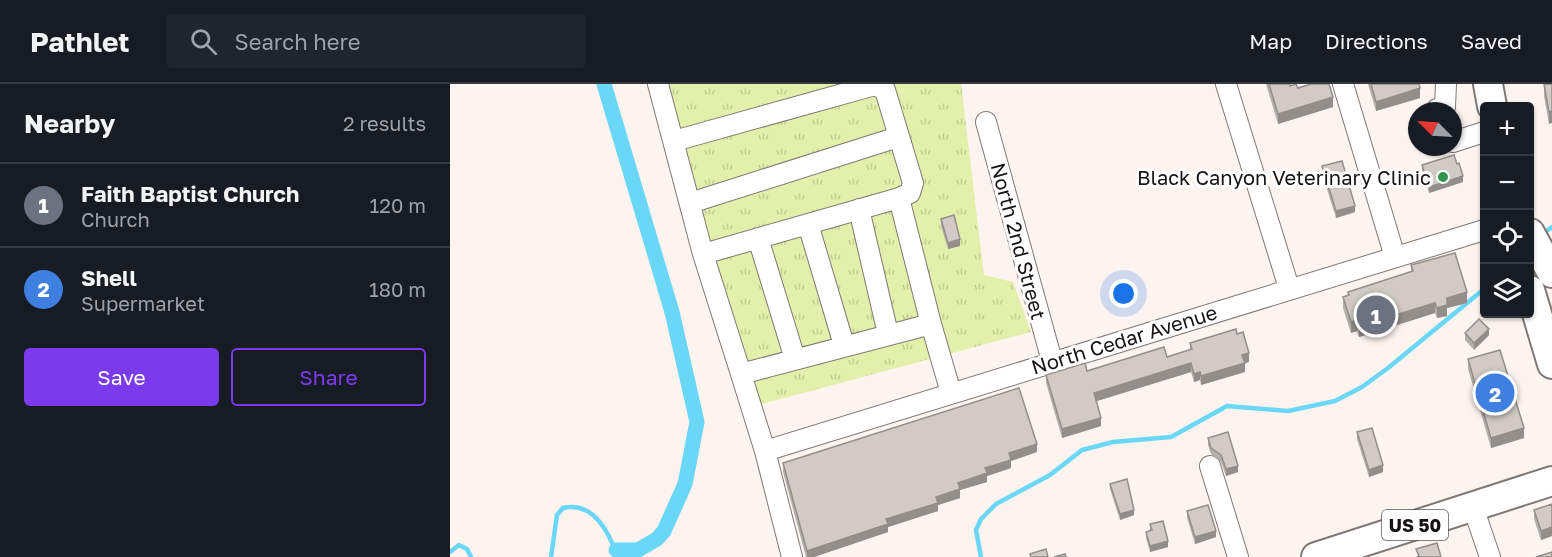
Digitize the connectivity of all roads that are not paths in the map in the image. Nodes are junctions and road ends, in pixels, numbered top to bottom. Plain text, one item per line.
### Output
1 (658, 84) edge
2 (1226, 84) edge
3 (1343, 84) edge
4 (1445, 84) edge
5 (1488, 84) edge
6 (1443, 102) edge
7 (1491, 102) edge
8 (986, 122) dead end
9 (1480, 133) edge
10 (898, 137) junction
11 (1462, 137) edge
12 (674, 141) junction
13 (899, 198) junction
14 (690, 203) junction
15 (859, 209) junction
16 (808, 224) junction
17 (1480, 232) edge
18 (758, 238) junction
19 (703, 254) junction
20 (1395, 257) junction
21 (1289, 288) junction
22 (1534, 303) edge
23 (931, 324) junction
24 (888, 334) junction
25 (844, 345) junction
26 (795, 359) junction
27 (1052, 361) junction
28 (1552, 364) edge
29 (741, 374) junction
30 (951, 393) junction
31 (765, 451) junction
32 (1210, 466) dead end
33 (1552, 481) edge
34 (1473, 507) junction
35 (1360, 550) edge
36 (792, 557) edge
37 (1238, 557) edge
38 (1316, 557) edge
39 (1490, 557) edge

1 - 12 street
2 - 21 street
3 - 20 street
4 - 6 street
5 - 7 highway
8 - 27 street, North 2nd Street
9 - 11 street
10 - 12 street
10 - 13 street
10 - 14 street
12 - 14 street
13 - 15 street
13 - 23 street
14 - 19 street
15 - 16 street
15 - 24 street
16 - 18 street
16 - 25 street
17 - 20 street, North Cedar Avenue
18 - 19 street
18 - 26 street
19 - 29 street
20 - 21 street, North Cedar Avenue
21 - 27 street, North Cedar Avenue
22 - 28 highway
23 - 24 street
23 - 30 street
24 - 25 street
25 - 26 street
26 - 29 street
27 - 30 street, North Cedar Avenue
29 - 31 street
30 - 31 street, North Cedar Avenue
31 - 36 street
32 - 37 street
33 - 34 highway, US 50
34 - 35 highway, US 50
34 - 39 street
35 - 38 highway, US 50

